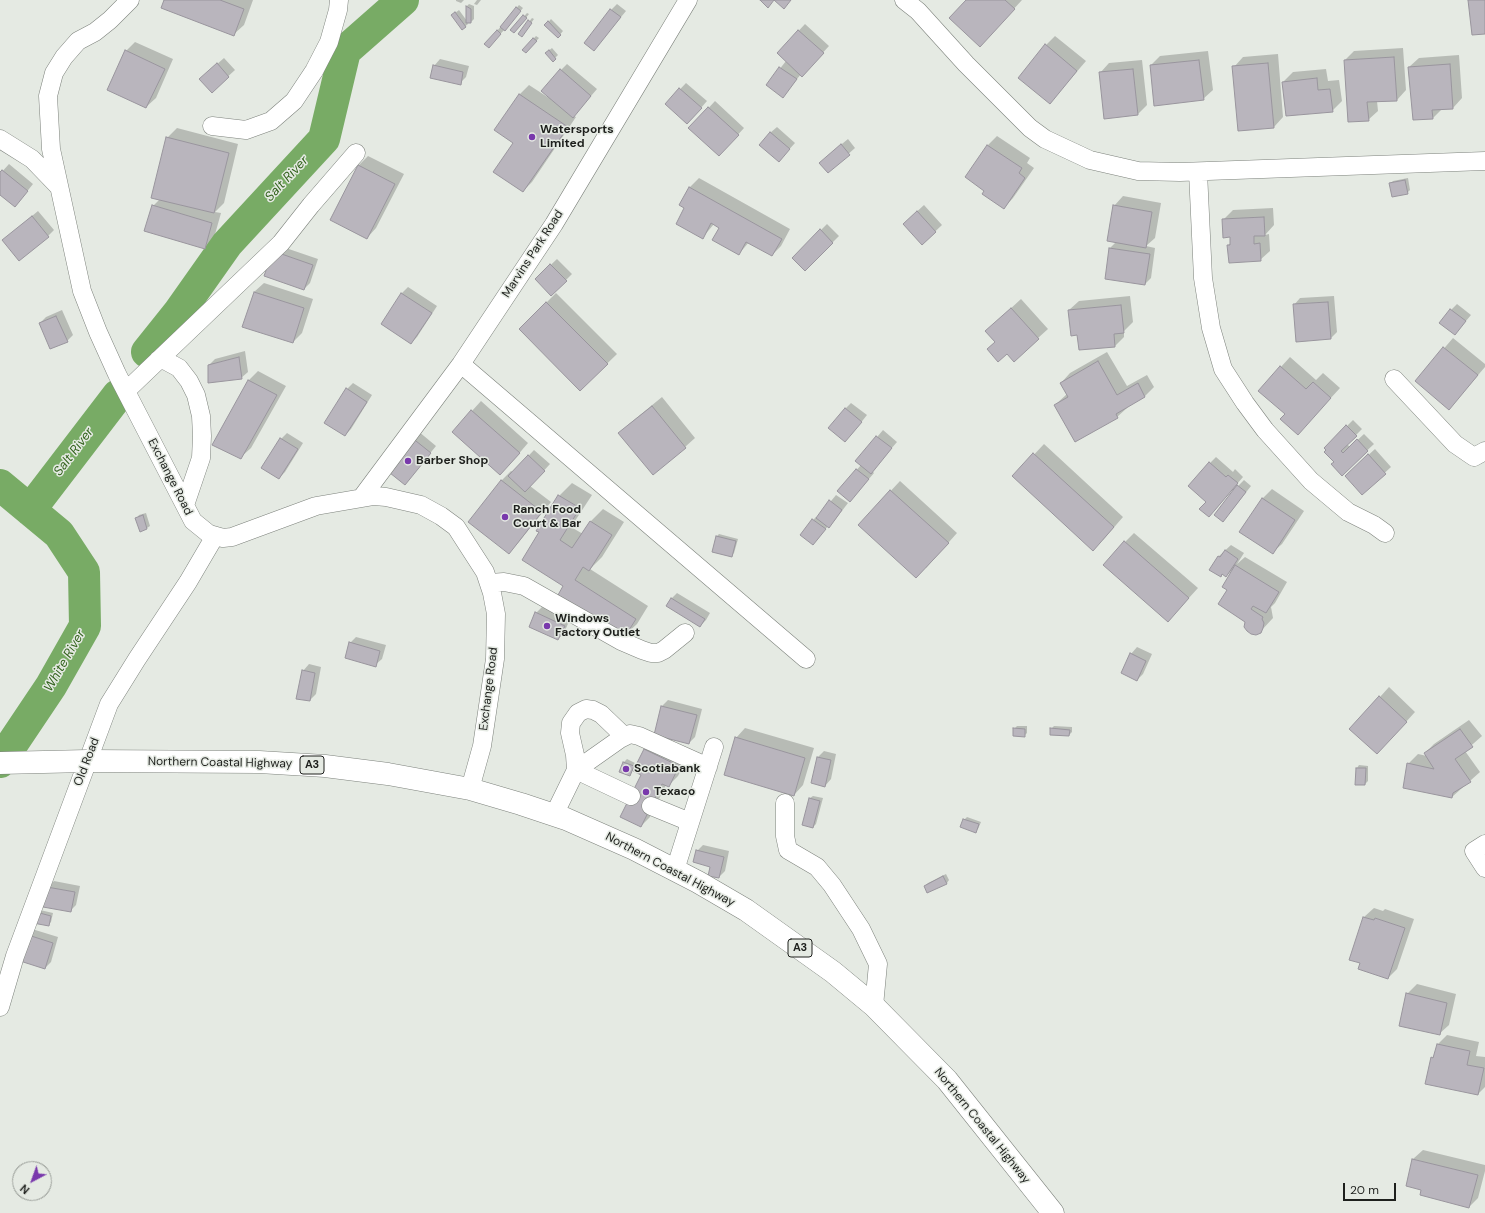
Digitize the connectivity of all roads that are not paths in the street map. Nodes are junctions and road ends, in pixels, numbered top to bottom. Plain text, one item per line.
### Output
1 (130, 0) edge
2 (339, 0) edge
3 (688, 0) edge
4 (904, 0) edge
5 (212, 126) dead end
6 (0, 140) edge
7 (356, 153) dead end
8 (1485, 161) edge
9 (1198, 172) junction
10 (60, 188) junction
11 (159, 359) junction
12 (461, 364) junction
13 (1394, 379) dead end
14 (126, 391) junction
15 (1485, 451) edge
16 (362, 497) junction
17 (185, 506) junction
18 (1385, 533) dead end
19 (215, 536) junction
20 (490, 583) junction
21 (685, 633) dead end
22 (806, 659) dead end
23 (624, 736) junction
24 (714, 747) dead end
25 (0, 762) edge
26 (708, 767) junction
27 (576, 770) junction
28 (470, 789) junction
29 (631, 796) dead end
30 (785, 804) dead end
31 (651, 806) dead end
32 (554, 815) junction
33 (690, 822) junction
34 (1485, 844) edge
35 (1485, 868) edge
36 (675, 870) junction
37 (874, 1006) junction
38 (0, 1007) edge
39 (1053, 1213) edge

1 - 10 street, Exchange Road
2 - 5 street
3 - 12 street, Marvins Park Road
4 - 9 street
6 - 10 street
7 - 11 street
8 - 9 street
9 - 18 street
10 - 14 street, Exchange Road
11 - 14 street
11 - 17 street
12 - 16 street, Marvins Park Road
12 - 22 street
13 - 15 street
14 - 17 street, Exchange Road
16 - 19 street, Exchange Road
16 - 20 street, Exchange Road
17 - 19 street, Exchange Road
19 - 38 street, Old Road
20 - 21 street
20 - 28 street, Exchange Road
23 - 26 street
23 - 27 street
23 - 27 street
24 - 26 street
25 - 28 main road, Northern Coastal Highway / A3, bridge
26 - 33 street
27 - 29 street
27 - 32 street
28 - 32 main road, Northern Coastal Highway / A3
30 - 37 street
31 - 33 street
32 - 36 main road, Northern Coastal Highway / A3
33 - 36 street
34 - 35 street
36 - 37 main road, Northern Coastal Highway / A3
37 - 39 main road, Northern Coastal Highway / A3

